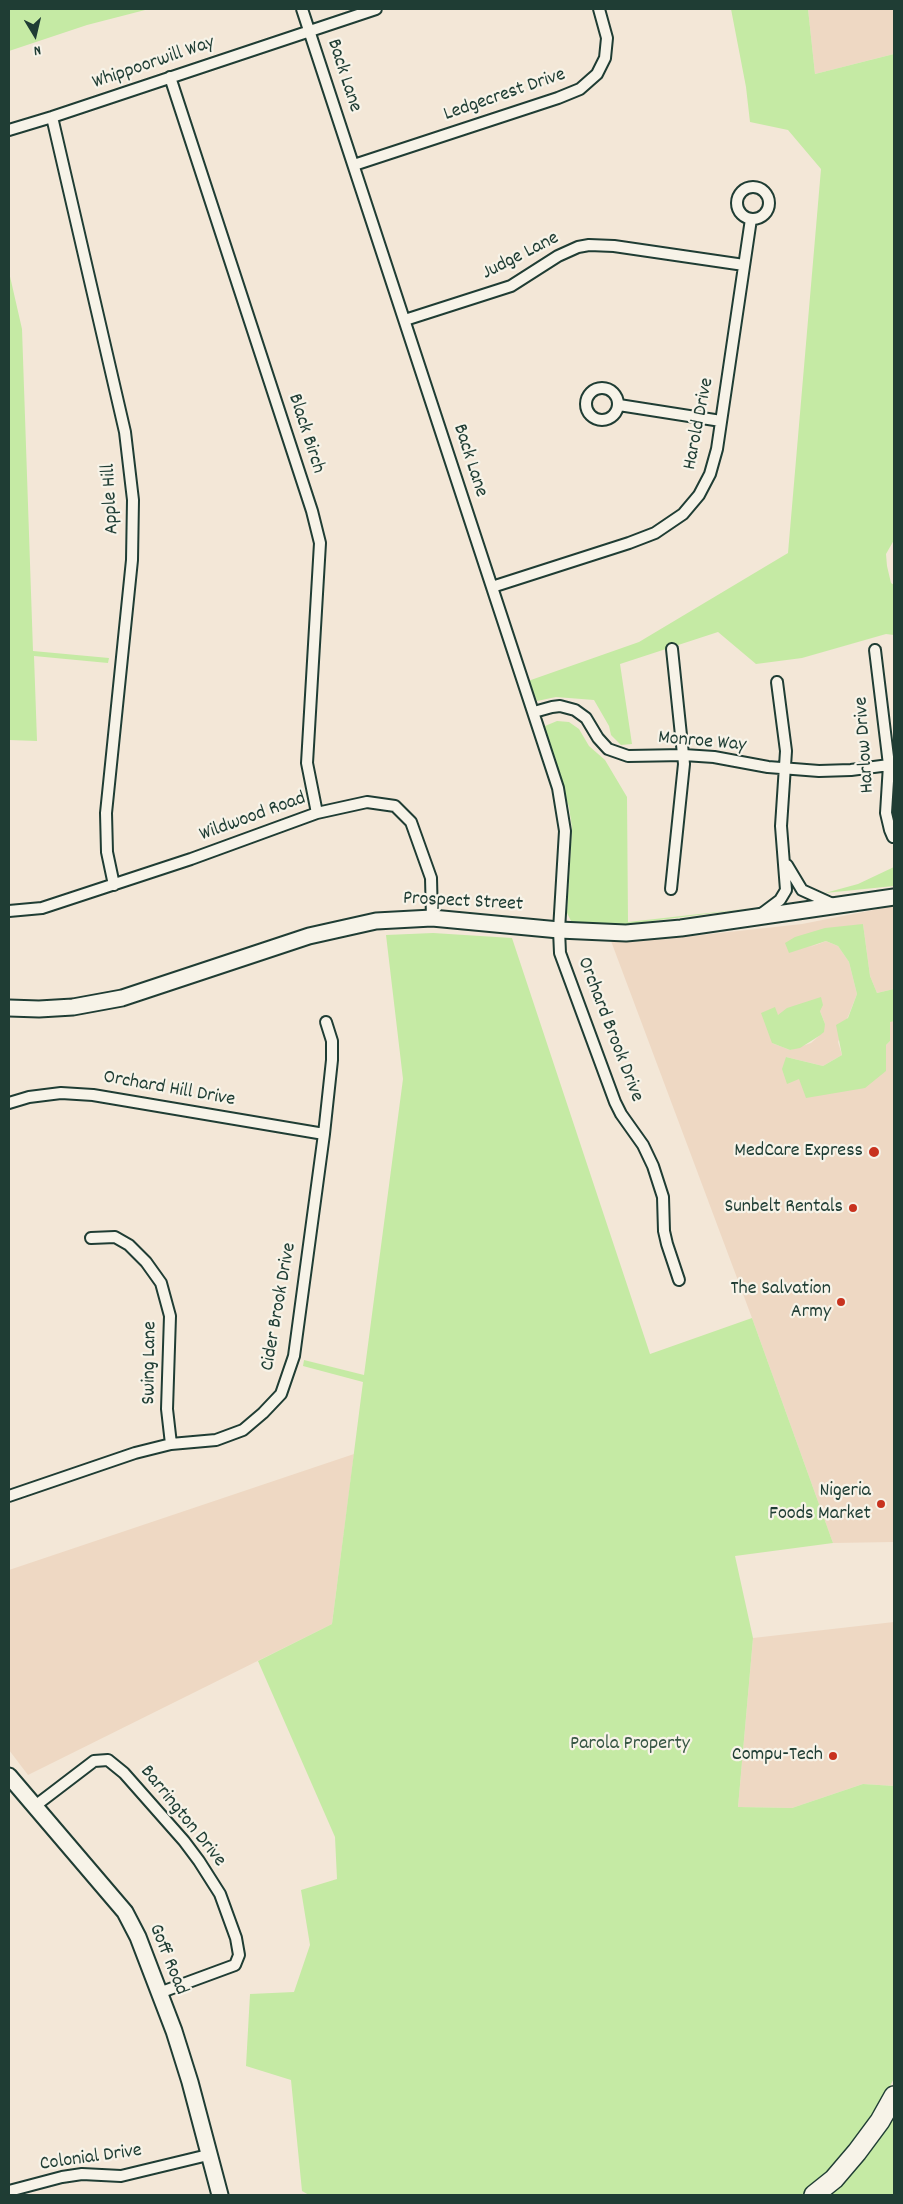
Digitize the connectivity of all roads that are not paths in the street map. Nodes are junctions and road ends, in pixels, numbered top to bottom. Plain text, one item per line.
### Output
1 (302, 9) edge
2 (376, 9) edge
3 (599, 9) edge
4 (310, 31) junction
5 (170, 77) junction
6 (52, 117) junction
7 (9, 130) edge
8 (354, 164) junction
9 (751, 219) dead end
10 (744, 266) junction
11 (405, 320) junction
12 (619, 405) dead end
13 (721, 421) junction
14 (492, 587) junction
15 (672, 649) dead end
16 (875, 650) dead end
17 (777, 682) dead end
18 (534, 712) junction
19 (684, 754) junction
20 (888, 765) junction
21 (786, 769) junction
22 (317, 814) junction
23 (893, 836) edge
24 (784, 858) junction
25 (114, 885) junction
26 (671, 889) dead end
27 (894, 897) edge
28 (838, 906) junction
29 (9, 911) edge
30 (758, 917) junction
31 (432, 918) junction
32 (559, 930) junction
33 (9, 1008) edge
34 (326, 1022) dead end
35 (9, 1103) edge
36 (324, 1134) junction
37 (91, 1238) dead end
38 (679, 1280) dead end
39 (171, 1444) junction
40 (9, 1496) edge
41 (9, 1776) edge
42 (35, 1806) junction
43 (159, 1992) junction
44 (894, 2096) edge
45 (208, 2156) junction
46 (9, 2191) edge
47 (220, 2195) edge
48 (814, 2195) edge

1 - 4 street, Back Lane
2 - 4 street
3 - 8 street, Ledgecrest Drive
4 - 5 street, Whippoorwill Way
4 - 8 street, Back Lane
5 - 6 street, Whippoorwill Way
5 - 22 street, Black Birch
6 - 7 street, Whippoorwill Way
6 - 25 street, Apple Hill
8 - 11 street, Back Lane
9 - 10 street, Harold Drive
10 - 11 street, Judge Lane
10 - 13 street, Harold Drive
11 - 14 street, Back Lane
12 - 13 street
13 - 14 street, Harold Drive
14 - 18 street, Back Lane
15 - 19 street
16 - 20 street, Harlow Drive
17 - 21 street
18 - 19 street, Monroe Way
18 - 32 street, Back Lane
19 - 21 street, Monroe Way
19 - 26 street
20 - 21 street, Monroe Way
20 - 23 street, Harlow Drive
21 - 24 street
22 - 25 street, Wildwood Road
22 - 31 street, Wildwood Road
24 - 28 street
24 - 30 street
25 - 29 street, Wildwood Road
27 - 28 main road, Prospect Street
28 - 30 main road, Prospect Street
30 - 32 main road, Prospect Street
31 - 32 main road, Prospect Street
31 - 33 main road, Prospect Street
32 - 38 street, Orchard Brook Drive
34 - 36 street, Cider Brook Drive
35 - 36 street, Orchard Hill Drive
36 - 39 street, Cider Brook Drive
37 - 39 street, Swing Lane
39 - 40 street, Cider Brook Drive
41 - 42 main road, Goff Road
42 - 43 main road, Goff Road
42 - 43 street, Barrington Drive
43 - 45 main road, Goff Road
44 - 48 highway
45 - 46 street, Colonial Drive
45 - 47 main road, Goff Road

